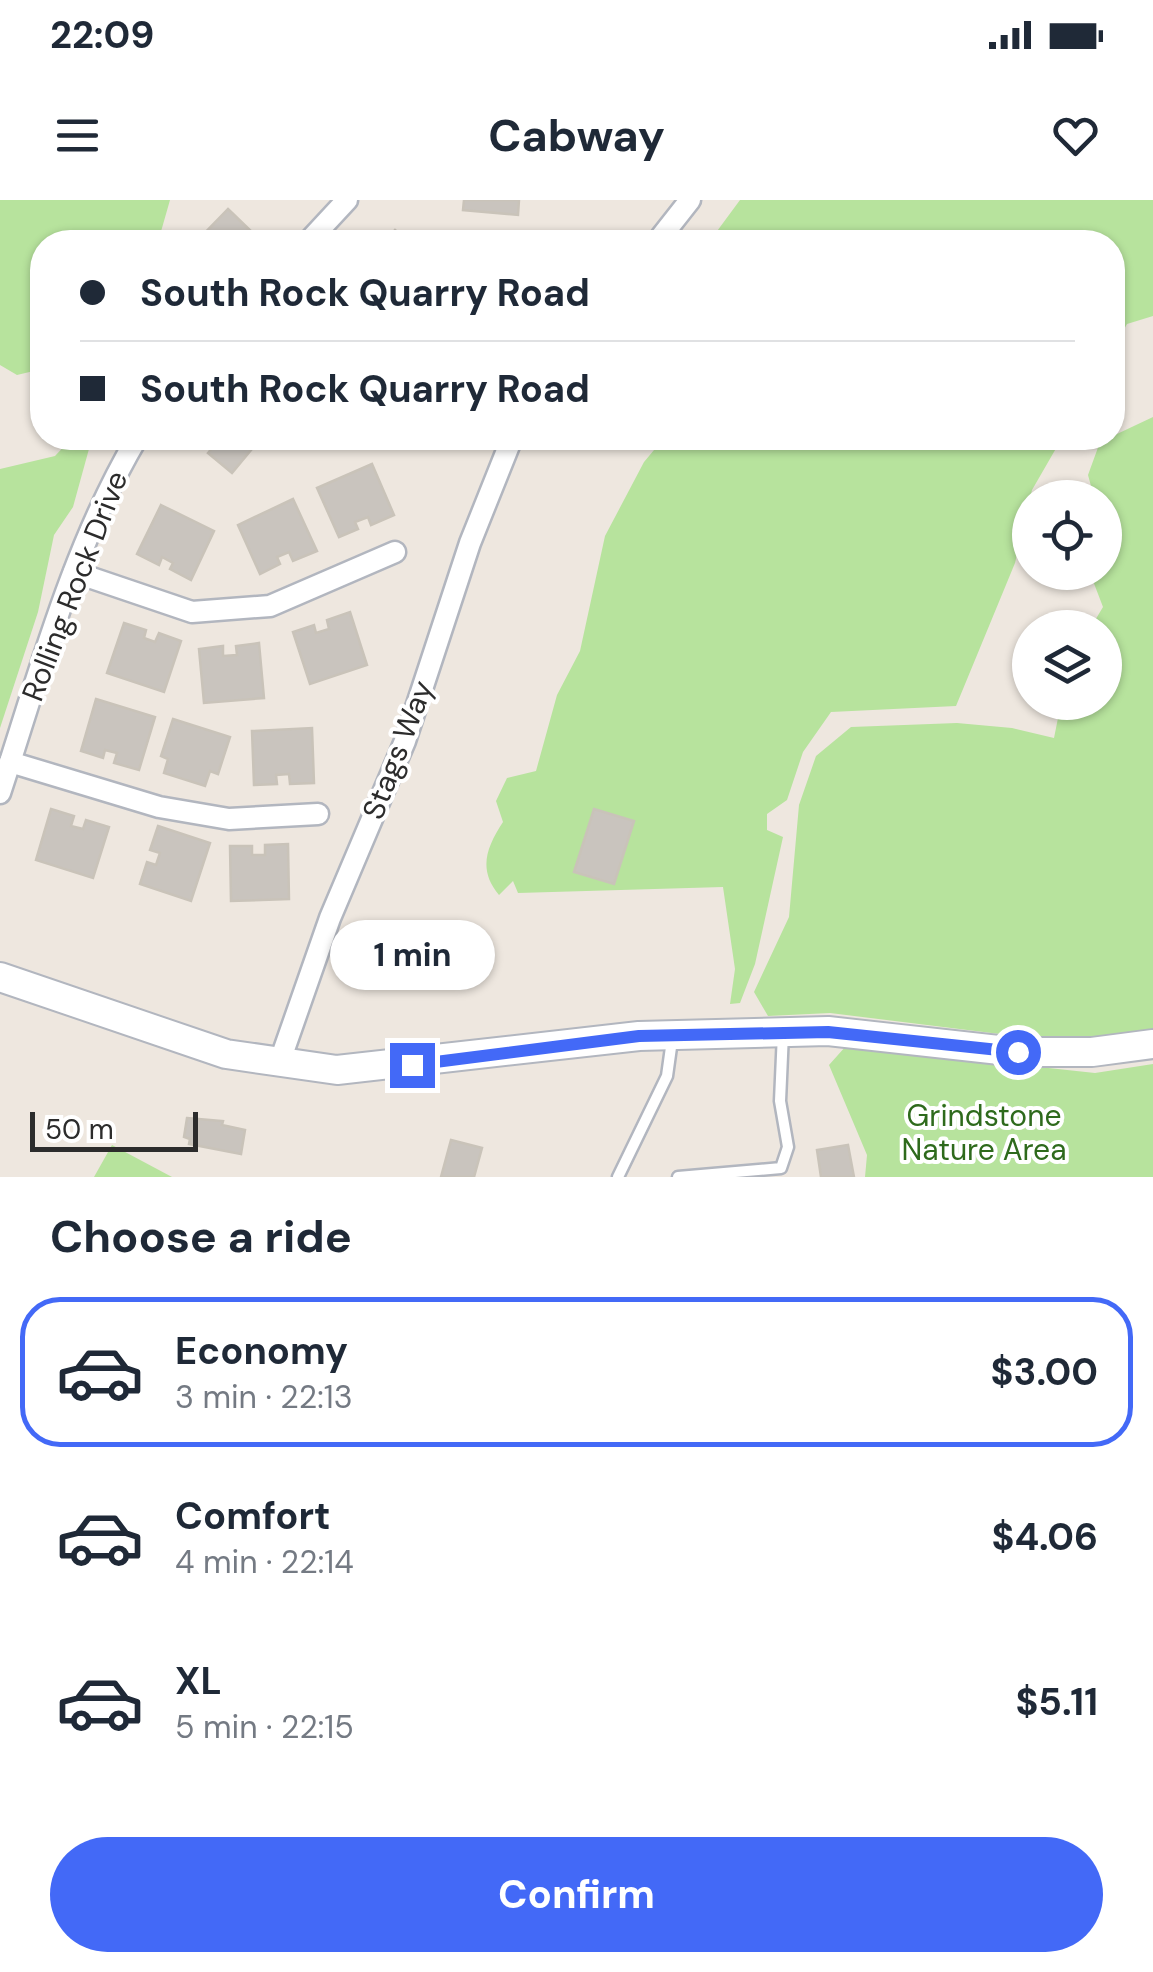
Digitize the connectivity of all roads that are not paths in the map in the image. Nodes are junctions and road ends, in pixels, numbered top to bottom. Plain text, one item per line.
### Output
1 (347, 200) edge
2 (690, 200) edge
3 (319, 230) edge
4 (666, 230) edge
5 (129, 450) edge
6 (507, 450) edge
7 (395, 552) dead end
8 (74, 572) junction
9 (10, 762) junction
10 (0, 794) edge
11 (318, 814) dead end
12 (0, 977) edge
13 (784, 1032) junction
14 (672, 1035) junction
15 (1153, 1044) edge
16 (280, 1062) junction
17 (618, 1177) edge
18 (678, 1177) edge

1 - 3 street
2 - 4 street
5 - 8 street, Rolling Rock Drive
6 - 16 street, Stags Way
7 - 8 street
8 - 9 street, Rolling Rock Drive
9 - 10 street, Rolling Rock Drive
9 - 11 street
12 - 16 street
13 - 14 street
13 - 15 street
13 - 18 lane
14 - 16 street
14 - 17 lane

